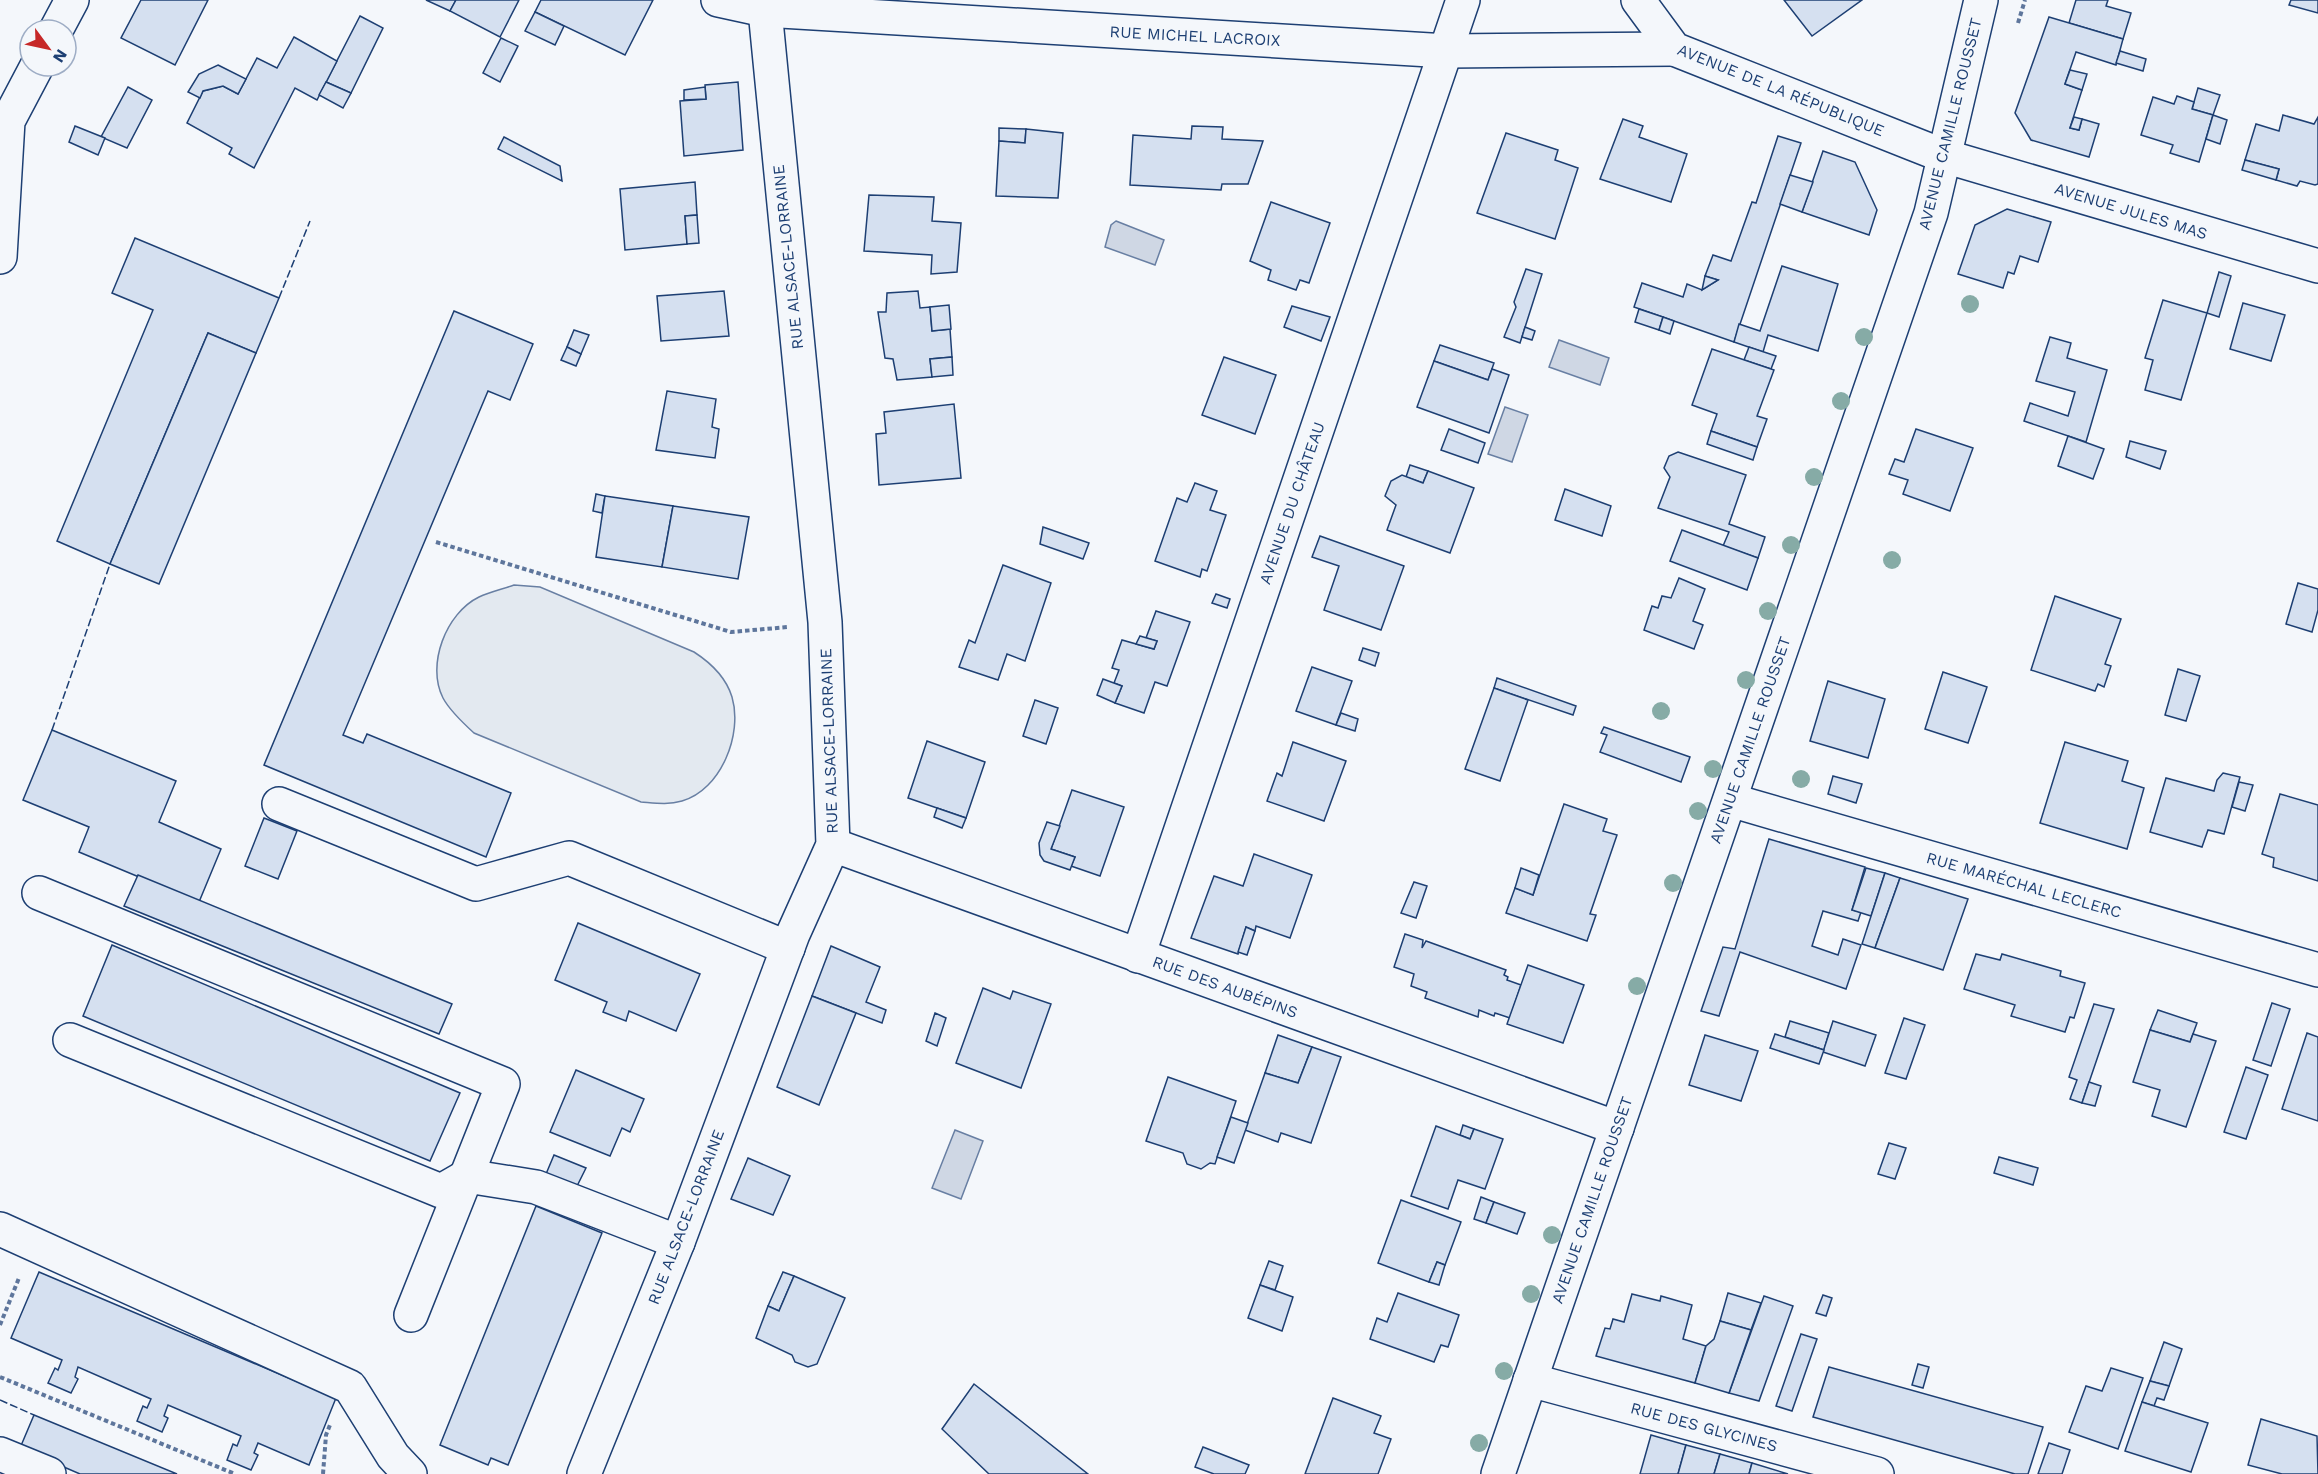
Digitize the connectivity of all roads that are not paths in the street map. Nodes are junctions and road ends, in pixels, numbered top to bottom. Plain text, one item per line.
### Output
1 (72, 0) edge
2 (718, 0) edge
3 (1463, 0) edge
4 (1638, 0) edge
5 (1981, 0) edge
6 (764, 5) edge
7 (62, 18) edge
8 (1674, 49) junction
9 (1447, 51) junction
10 (31, 78) edge
11 (1944, 156) junction
12 (0, 257) edge
13 (2318, 266) edge
14 (1730, 800) junction
15 (279, 804) dead end
16 (833, 845) junction
17 (39, 893) dead end
18 (788, 948) junction
19 (1138, 956) junction
20 (2318, 970) edge
21 (69, 1040) dead end
22 (1617, 1128) junction
23 (467, 1176) junction
24 (0, 1229) edge
25 (678, 1242) junction
26 (411, 1315) dead end
27 (1530, 1380) junction
28 (0, 1454) edge
29 (48, 1474) edge
30 (410, 1474) edge
31 (584, 1474) edge
32 (1498, 1474) edge
33 (1877, 1474) edge

1 - 7 street
2 - 6 street, RUE MICHEL LACROIX
3 - 9 street
4 - 8 street, AVENUE DE LA RÉPUBLIQUE
5 - 11 street, AVENUE CAMILLE ROUSSET
6 - 9 street, RUE MICHEL LACROIX
6 - 16 street, RUE ALSACE-LORRAINE
8 - 9 street, RUE MICHEL LACROIX
8 - 11 street, AVENUE DE LA RÉPUBLIQUE
9 - 19 street, AVENUE DU CHÂTEAU
10 - 12 street
11 - 13 street, AVENUE JULES MAS
11 - 14 street, AVENUE CAMILLE ROUSSET
14 - 20 street, RUE MARÉCHAL LECLERC
14 - 22 street, AVENUE CAMILLE ROUSSET
15 - 18 street
16 - 18 street, RUE ALSACE-LORRAINE
16 - 19 street, RUE DES AUBÉPINS
17 - 23 street
18 - 25 street, RUE ALSACE-LORRAINE
19 - 22 street, RUE DES AUBÉPINS
21 - 23 street
22 - 27 street, AVENUE CAMILLE ROUSSET
23 - 25 street
23 - 26 street
24 - 30 street
25 - 31 street, RUE ALSACE-LORRAINE
27 - 32 street, AVENUE CAMILLE ROUSSET
27 - 33 street, RUE DES GLYCINES
28 - 29 street

